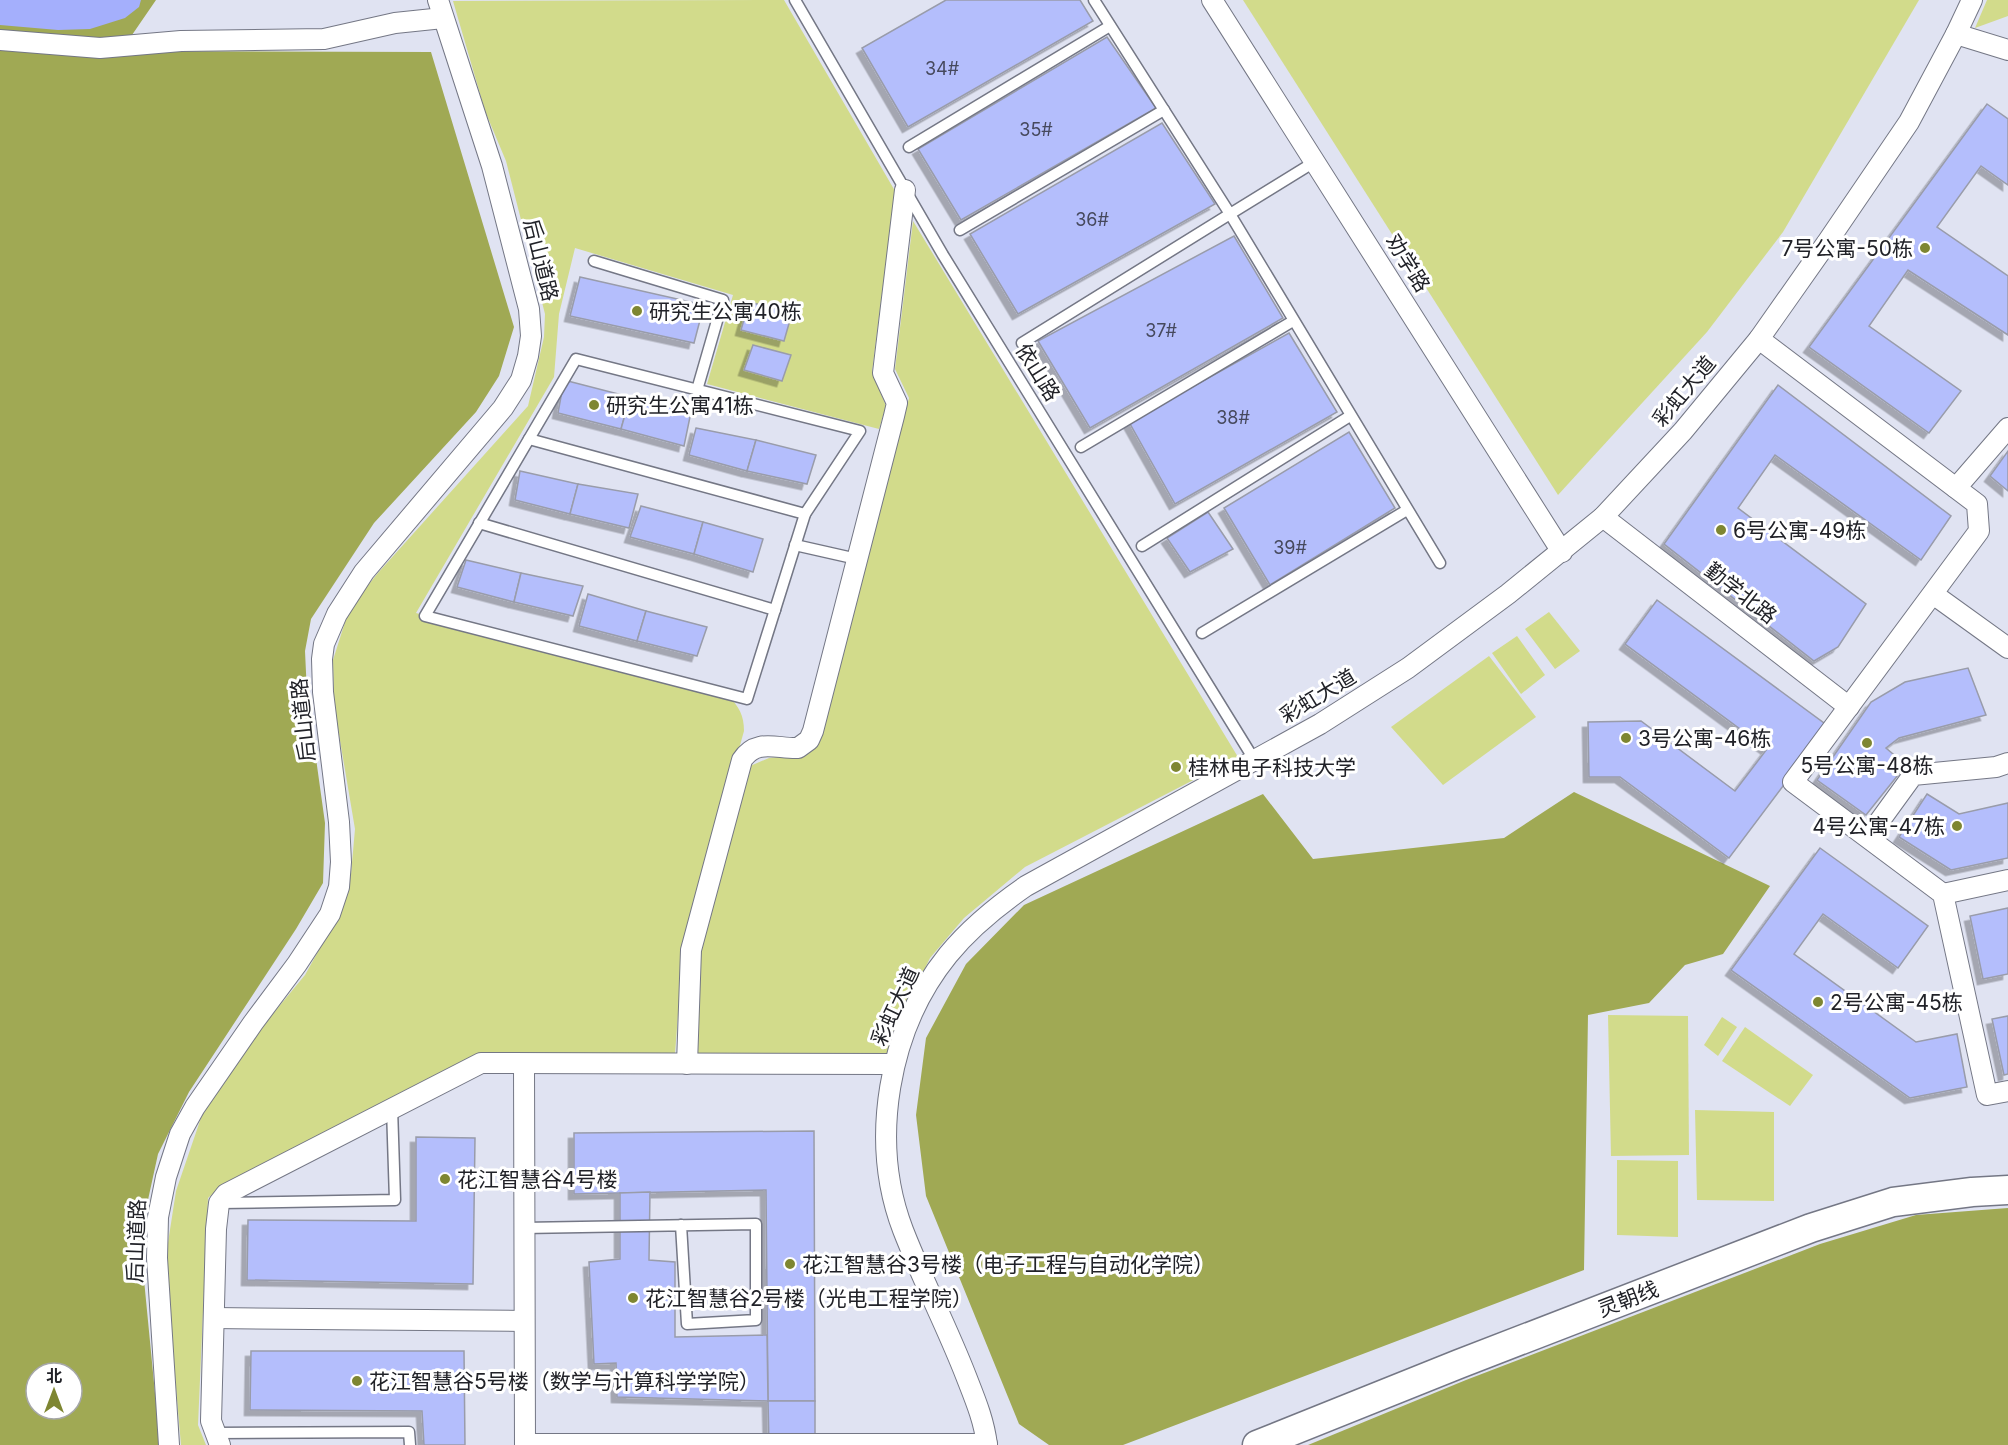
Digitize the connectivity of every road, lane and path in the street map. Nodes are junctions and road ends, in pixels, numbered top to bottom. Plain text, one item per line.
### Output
1 (795, 0) edge
2 (1094, 0) edge
3 (1212, 0) edge
4 (1972, 0) edge
5 (441, 9) edge
6 (1110, 26) junction
7 (1956, 34) junction
8 (0, 40) edge
9 (2008, 50) edge
10 (1164, 110) junction
11 (909, 147) dead end
12 (1316, 161) junction
13 (905, 190) junction
14 (1230, 214) junction
15 (960, 230) dead end
16 (594, 261) dead end
17 (1293, 321) junction
18 (1759, 339) junction
19 (1022, 344) dead end
20 (697, 390) junction
21 (1350, 416) junction
22 (2008, 428) edge
23 (529, 439) junction
24 (1081, 447) dead end
25 (1956, 488) junction
26 (1407, 510) junction
27 (805, 514) junction
28 (1603, 517) junction
29 (480, 523) junction
30 (795, 545) junction
31 (1142, 546) dead end
32 (1562, 552) junction
33 (857, 559) junction
34 (1440, 563) dead end
35 (1933, 594) junction
36 (775, 610) junction
37 (1202, 633) dead end
38 (2008, 648) edge
39 (1849, 707) junction
40 (1255, 761) junction
41 (2008, 763) edge
42 (1868, 837) junction
43 (2008, 880) edge
44 (1943, 894) junction
45 (524, 1064) junction
46 (687, 1064) junction
47 (894, 1064) junction
48 (2008, 1090) edge
49 (392, 1108) junction
50 (2008, 1190) edge
51 (219, 1203) junction
52 (681, 1225) junction
53 (523, 1228) junction
54 (214, 1318) junction
55 (524, 1321) junction
56 (218, 1439) edge
57 (987, 1444) edge
58 (169, 1445) edge
59 (410, 1445) edge
60 (525, 1445) edge
61 (935, 1445) edge
62 (1257, 1445) edge

1 - 13 lane, 依山路
2 - 6 lane
3 - 12 street, 劝学路
4 - 7 street, 彩虹大道
5 - 8 street
5 - 58 street, 后山道路
6 - 10 lane
6 - 11 lane
7 - 9 street
7 - 18 street, 彩虹大道
10 - 14 lane
10 - 15 lane
12 - 14 lane
12 - 32 street, 劝学路
13 - 33 street
13 - 40 lane, 依山路
14 - 17 lane
14 - 19 lane
16 - 20 lane
17 - 21 lane
17 - 24 lane
18 - 25 street
18 - 28 street, 彩虹大道
20 - 23 lane
20 - 27 lane
21 - 26 lane
21 - 31 lane
22 - 25 street
23 - 27 lane
23 - 29 lane
25 - 35 street
26 - 34 lane
26 - 37 lane
27 - 30 lane
28 - 32 street, 彩虹大道
28 - 39 street, 勤学北路
29 - 36 lane
29 - 36 lane
30 - 33 lane
30 - 36 lane
32 - 40 street, 彩虹大道
33 - 46 street
35 - 38 street
35 - 39 street
39 - 42 street
40 - 47 street, 彩虹大道
41 - 42 street
42 - 44 street
43 - 44 street
44 - 48 street
45 - 46 street
45 - 49 street
45 - 53 street
46 - 47 street
47 - 57 street, 彩虹大道
49 - 51 street
49 - 51 lane
50 - 62 main road, 灵朝线
51 - 54 street
52 - 52 lane
52 - 53 lane
53 - 55 street
54 - 55 street
54 - 56 street
55 - 60 street
56 - 59 lane
57 - 61 street
60 - 61 street

